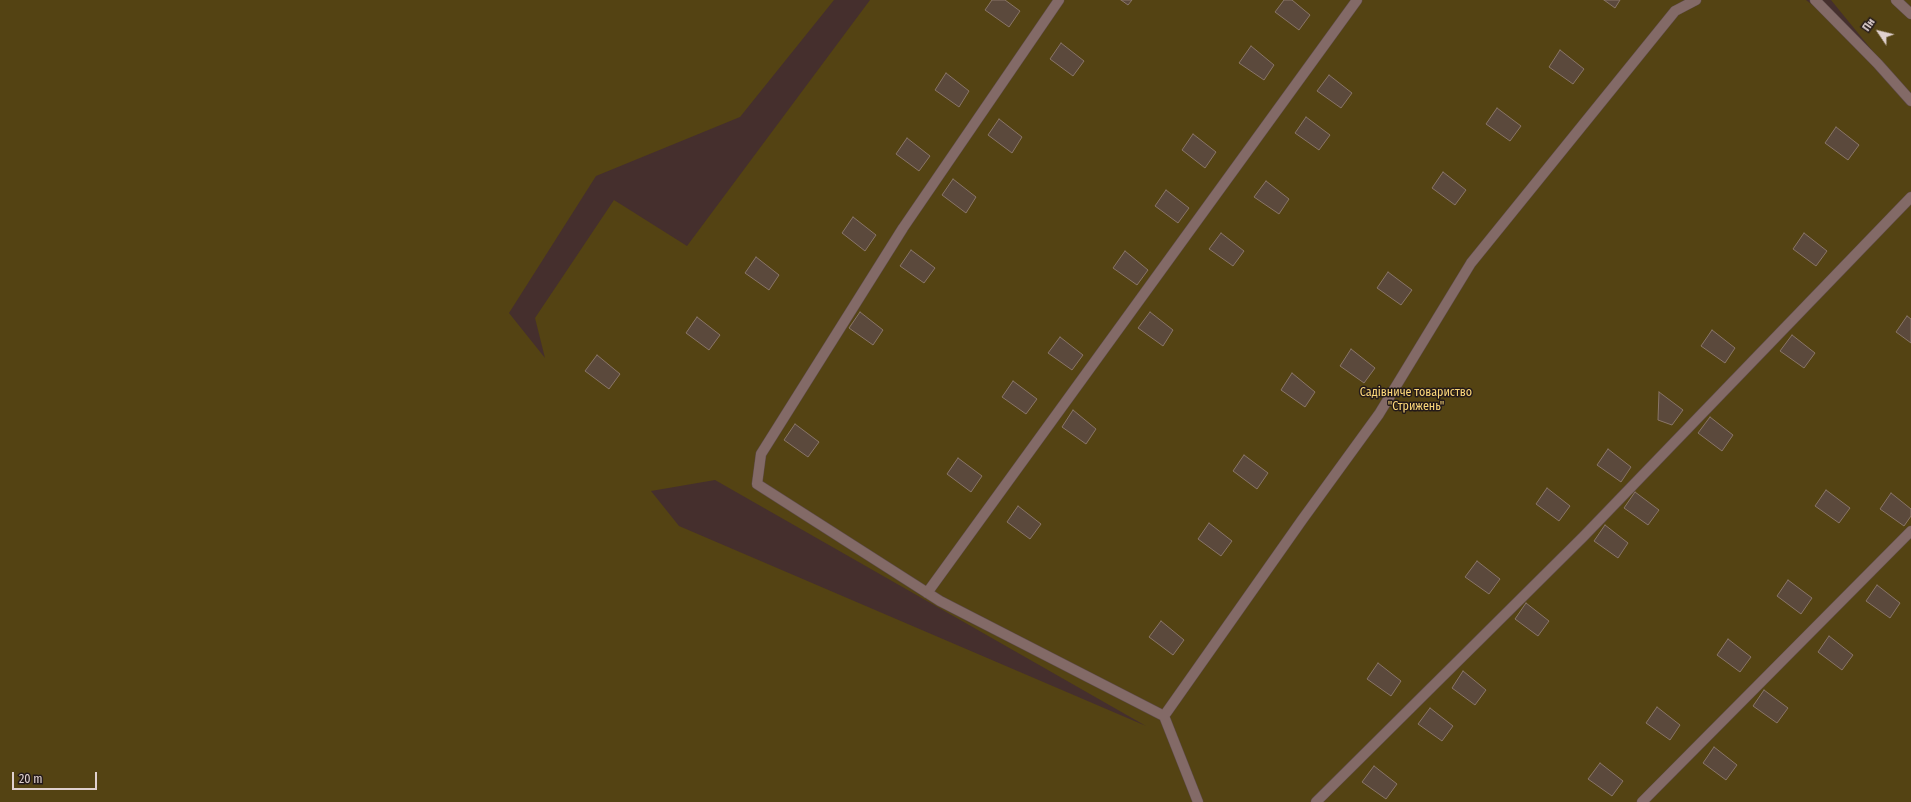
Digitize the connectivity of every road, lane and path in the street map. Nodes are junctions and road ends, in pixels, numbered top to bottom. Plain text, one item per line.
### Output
1 (1059, 0) edge
2 (1357, 0) edge
3 (1696, 0) edge
4 (1815, 0) edge
5 (1896, 0) edge
6 (1911, 14) edge
7 (1911, 101) edge
8 (1911, 197) edge
9 (1911, 531) edge
10 (927, 593) junction
11 (1164, 716) junction
12 (1198, 802) edge
13 (1316, 802) edge
14 (1642, 802) edge

1 - 10 street
2 - 10 street
3 - 11 street
4 - 7 street
5 - 6 street
8 - 13 street
9 - 14 street
10 - 11 street
11 - 12 street

